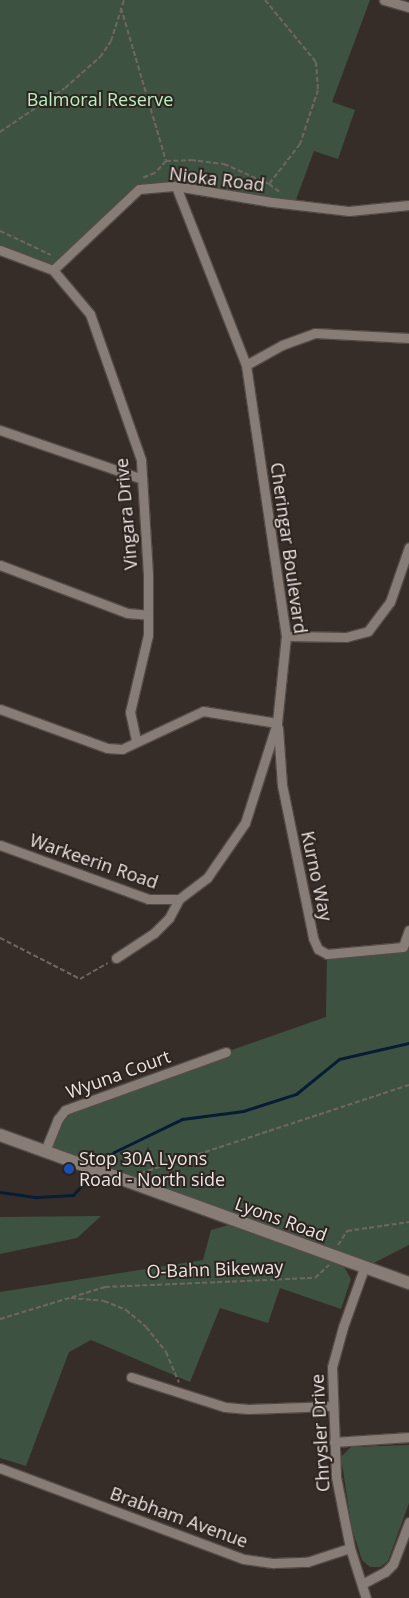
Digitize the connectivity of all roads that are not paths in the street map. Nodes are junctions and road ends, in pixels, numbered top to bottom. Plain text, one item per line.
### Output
1 (384, 0) edge
2 (409, 7) edge
3 (176, 186) junction
4 (409, 205) edge
5 (0, 250) edge
6 (52, 270) junction
7 (409, 338) edge
8 (246, 365) junction
9 (0, 430) edge
10 (142, 479) junction
11 (409, 547) edge
12 (0, 565) edge
13 (148, 615) junction
14 (286, 636) junction
15 (0, 709) edge
16 (278, 723) junction
17 (136, 741) junction
18 (0, 845) edge
19 (179, 899) junction
20 (409, 930) edge
21 (116, 958) road end
22 (226, 1052) dead end
23 (0, 1135) edge
24 (45, 1151) junction
25 (364, 1268) junction
26 (409, 1283) edge
27 (131, 1377) dead end
28 (333, 1406) junction
29 (409, 1437) edge
30 (334, 1442) junction
31 (0, 1468) edge
32 (409, 1522) edge
33 (350, 1548) junction
34 (362, 1584) junction
35 (366, 1598) edge

1 - 2 street
3 - 4 street, Nioka Road
3 - 6 street, Nioka Road
3 - 8 street, Cheringar Boulevard
5 - 6 street, Vingara Drive
6 - 10 street, Vingara Drive
7 - 8 street
8 - 14 street, Cheringar Boulevard
9 - 10 street
10 - 13 street, Vingara Drive
11 - 14 street
12 - 13 street
13 - 17 street, Vingara Drive
14 - 16 street, Cheringar Boulevard
15 - 17 street
16 - 17 street
16 - 19 street, Cheringar Boulevard
16 - 20 street, Kurno Way
18 - 19 street, Warkeerin Road
19 - 21 street, Cheringar Boulevard
22 - 24 street, Wyuna Court
23 - 24 street, Lyons Road
24 - 25 street, Lyons Road
25 - 26 street, Lyons Road
25 - 28 street, Chrysler Drive
27 - 28 street
28 - 30 street, Chrysler Drive
29 - 30 street
30 - 33 street, Chrysler Drive
31 - 33 street, Brabham Avenue
32 - 34 street
33 - 34 street, Chrysler Drive
34 - 35 street, Chrysler Drive

